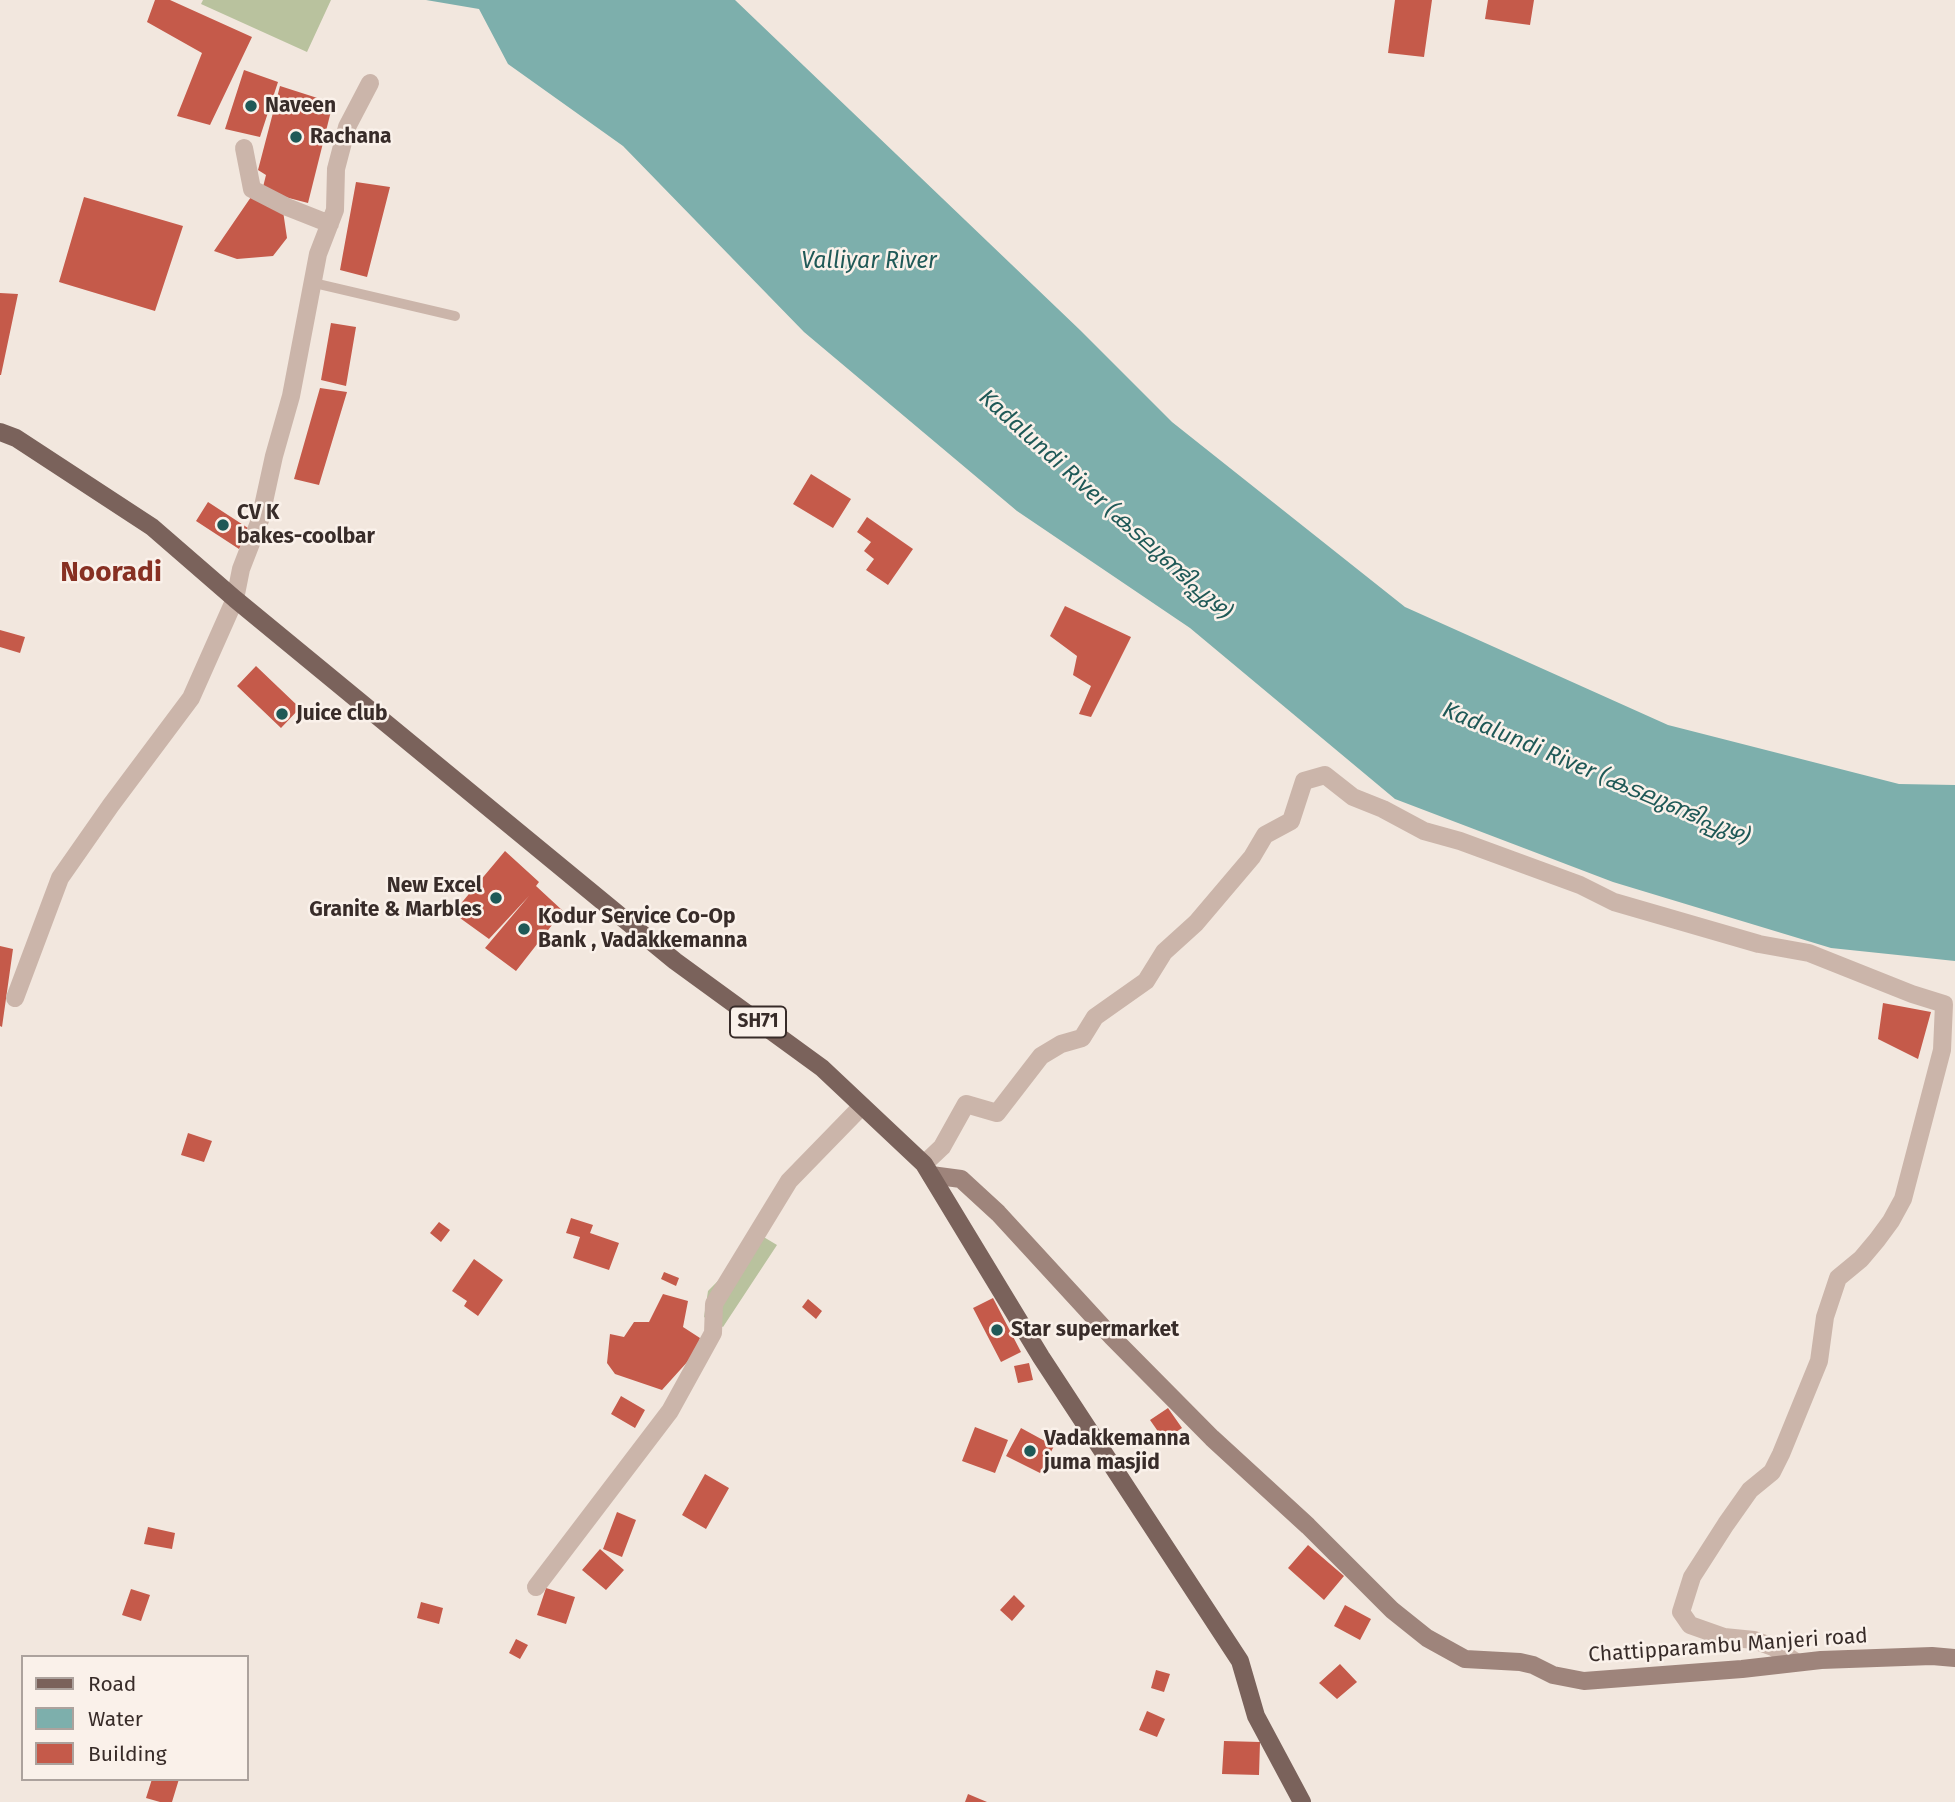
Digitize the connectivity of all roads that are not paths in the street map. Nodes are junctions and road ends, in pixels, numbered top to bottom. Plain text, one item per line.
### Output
1 (370, 83) dead end
2 (244, 148) dead end
3 (330, 225) junction
4 (314, 283) junction
5 (455, 316) dead end
6 (0, 432) edge
7 (235, 600) junction
8 (15, 998) dead end
9 (862, 1106) junction
10 (928, 1169) junction
11 (536, 1587) dead end
12 (1955, 1658) edge
13 (1796, 1662) junction
14 (1302, 1802) edge

1 - 3 street
2 - 3 street
3 - 4 street
4 - 5 lane
4 - 7 street
6 - 7 main road, SH71
7 - 8 street
7 - 9 main road, SH71
9 - 10 main road, SH71
9 - 11 street
10 - 13 main road, Chattipparambu Manjeri road
10 - 13 street
10 - 14 main road, SH71
12 - 13 main road, Chattipparambu Manjeri road

